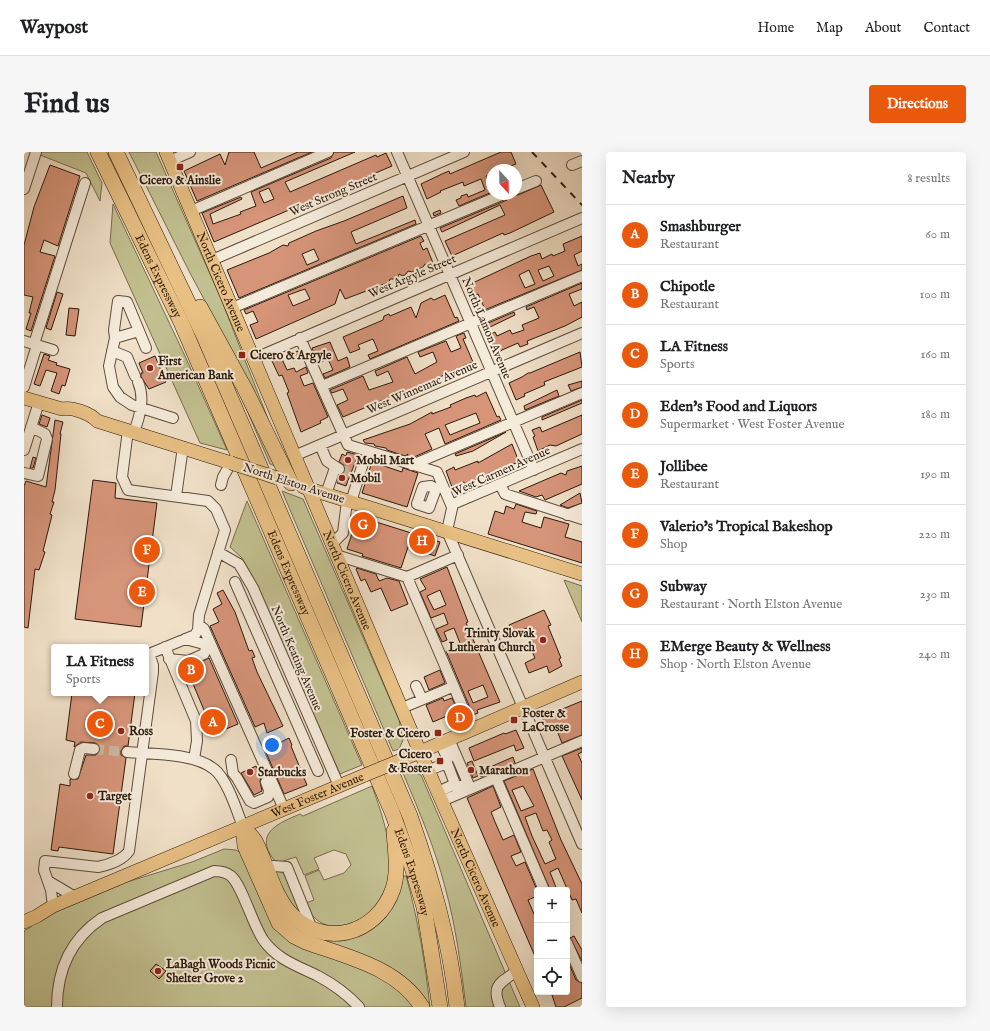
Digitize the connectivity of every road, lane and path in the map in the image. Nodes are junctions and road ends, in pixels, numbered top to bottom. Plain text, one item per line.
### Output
1 (36, 152) edge
2 (98, 152) edge
3 (116, 152) edge
4 (190, 152) edge
5 (328, 152) edge
6 (397, 152) edge
7 (464, 152) edge
8 (168, 156) edge
9 (408, 176) junction
10 (536, 181) dead end
11 (85, 183) dead end
12 (522, 187) edge
13 (24, 189) edge
14 (490, 200) edge
15 (191, 211) junction
16 (582, 218) edge
17 (429, 226) junction
18 (212, 260) junction
19 (174, 270) junction
20 (450, 275) junction
21 (582, 276) edge
22 (232, 308) junction
23 (470, 323) junction
24 (139, 331) junction
25 (582, 333) edge
26 (115, 338) junction
27 (300, 338) junction
28 (32, 343) edge
29 (146, 348) dead end
30 (53, 350) dead end
31 (112, 351) junction
32 (253, 359) junction
33 (492, 372) junction
34 (322, 386) junction
35 (24, 387) edge
36 (582, 393) edge
37 (24, 398) edge
38 (39, 402) junction
39 (140, 407) junction
40 (174, 418) dead end
41 (513, 422) junction
42 (31, 427) junction
43 (131, 431) junction
44 (343, 435) junction
45 (320, 445) junction
46 (183, 447) junction
47 (582, 449) edge
48 (24, 450) edge
49 (294, 456) junction
50 (364, 460) dead end
51 (231, 463) junction
52 (412, 465) junction
53 (534, 470) junction
54 (24, 473) edge
55 (284, 480) junction
56 (500, 484) junction
57 (221, 485) dead end
58 (308, 489) junction
59 (326, 494) junction
60 (176, 496) junction
61 (349, 501) junction
62 (452, 507) junction
63 (582, 509) edge
64 (568, 515) junction
65 (582, 520) edge
66 (447, 531) junction
67 (334, 550) junction
68 (218, 552) junction
69 (458, 555) junction
70 (582, 574) edge
71 (407, 577) junction
72 (235, 582) dead end
73 (263, 611) junction
74 (251, 616) junction
75 (199, 625) junction
76 (184, 639) junction
77 (165, 647) junction
78 (169, 659) junction
79 (582, 682) edge
80 (416, 686) dead end
81 (450, 688) dead end
82 (422, 699) junction
83 (523, 707) junction
84 (402, 708) junction
85 (307, 714) junction
86 (296, 719) junction
87 (472, 729) junction
88 (445, 741) junction
89 (582, 741) edge
90 (94, 749) tunnel mouth
91 (127, 752) tunnel mouth
92 (420, 752) junction
93 (142, 753) junction
94 (250, 753) dead end
95 (545, 757) junction
96 (194, 759) junction
97 (231, 760) dead end
98 (429, 770) junction
99 (455, 770) junction
100 (318, 771) dead end
101 (74, 774) dead end
102 (496, 778) junction
103 (339, 786) junction
104 (440, 796) junction
105 (284, 809) junction
106 (392, 812) junction
107 (243, 826) junction
108 (582, 844) edge
109 (48, 881) junction
110 (543, 887) edge
111 (75, 897) junction
112 (53, 906) junction
113 (24, 914) edge
114 (24, 922) edge
115 (570, 950) edge
116 (517, 971) junction
117 (582, 977) edge
118 (57, 1007) edge
119 (359, 1007) edge
120 (422, 1007) edge
121 (440, 1007) edge
122 (457, 1007) edge
123 (500, 1007) edge
124 (533, 1007) edge

1 - 13 street
2 - 106 highway, Edens Expressway
3 - 19 highway, Edens Expressway
4 - 8 street
5 - 15 street
6 - 9 street, North Lamon Avenue
7 - 9 street, West Strong Street
8 - 15 main road, North Cicero Avenue
9 - 17 street, North Lamon Avenue
9 - 18 street, West Strong Street
10 - 12 street
11 - 28 street
14 - 17 street
15 - 18 main road, North Cicero Avenue
16 - 20 street, West Argyle Street
17 - 20 street, North Lamon Avenue
17 - 22 street
18 - 22 main road, North Cicero Avenue
19 - 55 highway
19 - 122 highway, Edens Expressway
20 - 23 street, North Lamon Avenue
20 - 27 street, West Argyle Street
21 - 23 street
22 - 32 main road, North Cicero Avenue
23 - 33 street, North Lamon Avenue
23 - 34 street
24 - 26 street
24 - 26 street
24 - 29 street
25 - 33 street, West Winnemac Avenue
26 - 31 street
27 - 32 street, West Argyle Street
27 - 34 street
28 - 30 street
28 - 35 street
31 - 39 street
31 - 39 street
32 - 49 main road, North Cicero Avenue
33 - 41 street, North Lamon Avenue
33 - 44 street, West Winnemac Avenue
34 - 44 street
36 - 41 street
37 - 38 main road, North Elston Avenue
38 - 42 street
38 - 43 main road, North Elston Avenue
39 - 40 street
39 - 43 street
41 - 52 street
41 - 53 street, North Lamon Avenue
42 - 48 street
42 - 54 street
43 - 46 main road, North Elston Avenue
43 - 60 street
44 - 45 street, West Winnemac Avenue
44 - 52 street
45 - 49 street, West Winnemac Avenue
45 - 59 street
46 - 51 main road, North Elston Avenue
46 - 60 street
47 - 53 street, West Carmen Avenue
49 - 58 main road, North Cicero Avenue
50 - 61 street
51 - 55 main road, North Elston Avenue, bridge
51 - 57 street
52 - 62 street
53 - 56 street, West Carmen Avenue
55 - 58 main road, North Elston Avenue
56 - 62 street, West Carmen Avenue
56 - 64 street
58 - 59 main road, North Elston Avenue
58 - 67 main road, North Cicero Avenue
59 - 61 main road, North Elston Avenue
60 - 68 street
61 - 66 main road, North Elston Avenue
61 - 67 street
62 - 66 street, West Carmen Avenue
63 - 64 street
64 - 65 street
66 - 69 street
66 - 70 main road, North Elston Avenue
67 - 71 street
67 - 84 main road, North Cicero Avenue
68 - 73 street, North Keating Avenue
68 - 75 street
69 - 71 street
69 - 83 street
71 - 87 street
72 - 74 street, North Keating Avenue
73 - 74 street
73 - 85 street, North Keating Avenue
74 - 86 street, North Keating Avenue
75 - 76 street
75 - 105 street
76 - 77 street
76 - 78 street
77 - 78 street
77 - 93 street
78 - 96 street
79 - 83 main road, West Foster Avenue
80 - 82 street
81 - 82 street
82 - 84 street
83 - 87 main road, West Foster Avenue
83 - 95 street
84 - 92 main road, North Cicero Avenue
85 - 86 street
85 - 103 street, North Keating Avenue
86 - 100 street, North Keating Avenue
87 - 88 main road, West Foster Avenue
88 - 92 main road, West Foster Avenue
88 - 99 street
89 - 95 street
90 - 101 street
91 - 93 street
92 - 98 main road, North Cicero Avenue
92 - 103 main road, West Foster Avenue, bridge
93 - 96 street
93 - 109 street
94 - 97 street
95 - 102 street
95 - 108 street
96 - 107 street
98 - 99 street
98 - 104 main road, North Cicero Avenue
99 - 104 street
102 - 104 street
102 - 110 street
103 - 105 main road, West Foster Avenue
104 - 116 main road, North Cicero Avenue
105 - 107 main road, West Foster Avenue
106 - 107 highway
106 - 121 highway, Edens Expressway
107 - 111 main road, West Foster Avenue
107 - 120 highway
109 - 111 street
109 - 112 street
111 - 112 main road, West Foster Avenue
112 - 113 main road, West Foster Avenue
112 - 114 main road, West Foster Avenue
115 - 117 street
116 - 123 street
116 - 124 main road, North Cicero Avenue
118 - 119 street

